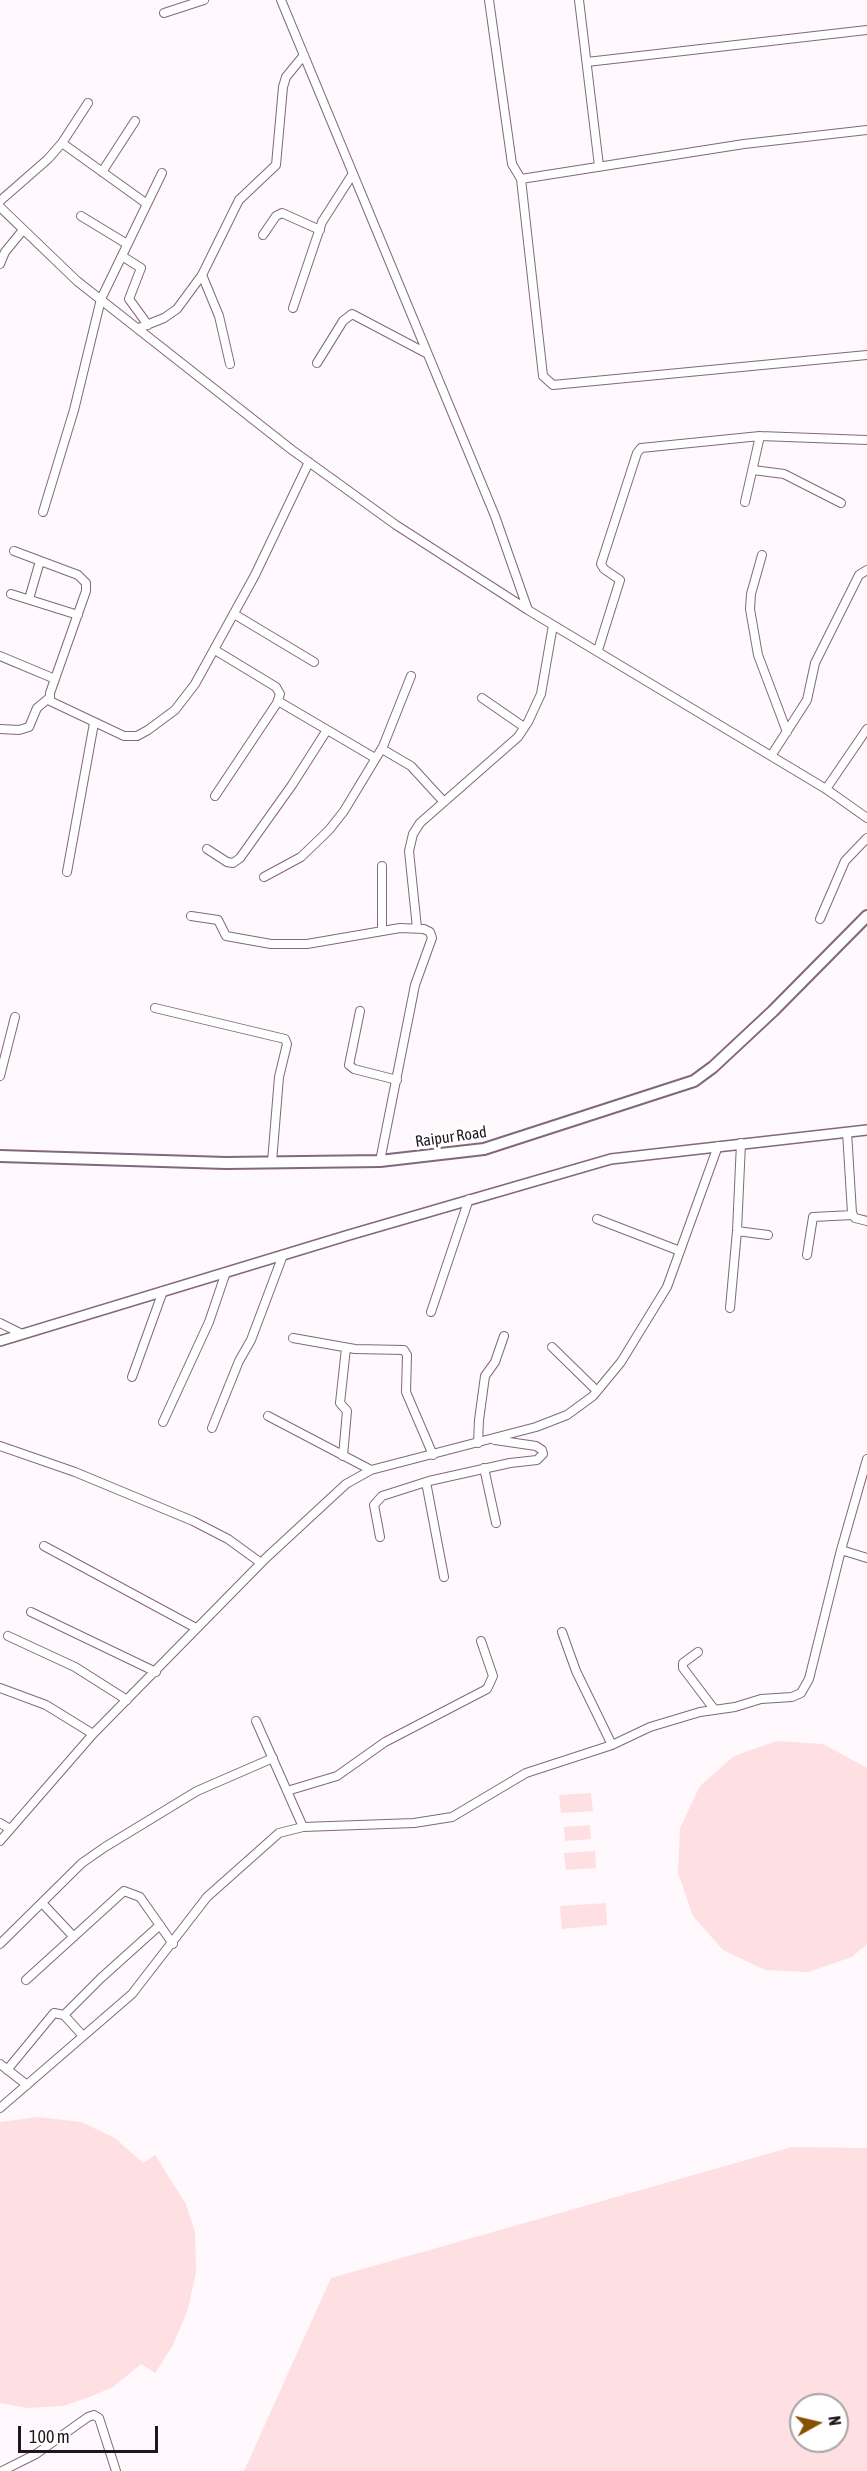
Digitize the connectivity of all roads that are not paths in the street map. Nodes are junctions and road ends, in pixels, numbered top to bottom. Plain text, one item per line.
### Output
1 (204, 0) edge
2 (281, 0) edge
3 (489, 0) edge
4 (579, 0) edge
5 (192, 2) edge
6 (164, 13) dead end
7 (867, 30) edge
8 (304, 55) junction
9 (587, 62) junction
10 (88, 103) dead end
11 (135, 121) dead end
12 (867, 130) edge
13 (62, 143) junction
14 (599, 166) junction
15 (102, 172) junction
16 (162, 173) dead end
17 (352, 175) junction
18 (521, 179) junction
19 (0, 201) edge
20 (147, 204) junction
21 (0, 207) edge
22 (81, 216) dead end
23 (23, 230) junction
24 (320, 230) junction
25 (263, 235) dead end
26 (127, 244) junction
27 (122, 256) junction
28 (0, 264) edge
29 (202, 275) junction
30 (101, 299) junction
31 (293, 308) dead end
32 (144, 327) junction
33 (426, 353) junction
34 (867, 355) edge
35 (317, 363) dead end
36 (230, 364) dead end
37 (760, 436) junction
38 (867, 440) edge
39 (309, 462) junction
40 (753, 470) junction
41 (745, 502) dead end
42 (841, 503) dead end
43 (43, 512) dead end
44 (14, 551) dead end
45 (762, 555) dead end
46 (40, 561) junction
47 (867, 570) edge
48 (12, 594) dead end
49 (29, 599) junction
50 (528, 610) junction
51 (234, 614) junction
52 (78, 615) junction
53 (553, 626) junction
54 (215, 650) junction
55 (598, 650) junction
56 (0, 656) edge
57 (314, 662) dead end
58 (411, 676) dead end
59 (55, 679) junction
60 (49, 698) junction
61 (482, 698) dead end
62 (278, 701) junction
63 (94, 723) junction
64 (524, 727) junction
65 (0, 729) edge
66 (867, 729) edge
67 (327, 730) junction
68 (787, 732) junction
69 (382, 747) junction
70 (771, 756) junction
71 (375, 758) junction
72 (825, 789) junction
73 (214, 796) dead end
74 (444, 802) junction
75 (867, 818) edge
76 (867, 838) edge
77 (207, 849) dead end
78 (382, 866) dead end
79 (67, 872) dead end
80 (264, 877) dead end
81 (191, 916) dead end
82 (867, 916) edge
83 (820, 919) dead end
84 (417, 928) junction
85 (382, 931) junction
86 (155, 1008) dead end
87 (360, 1011) dead end
88 (15, 1017) dead end
89 (0, 1076) edge
90 (397, 1080) junction
91 (866, 1128) edge
92 (847, 1132) junction
93 (741, 1143) junction
94 (718, 1146) junction
95 (0, 1156) edge
96 (380, 1161) junction
97 (272, 1162) junction
98 (469, 1199) junction
99 (853, 1215) junction
100 (597, 1219) dead end
101 (867, 1221) edge
102 (737, 1231) junction
103 (768, 1235) dead end
104 (680, 1251) junction
105 (283, 1255) junction
106 (807, 1255) dead end
107 (226, 1272) junction
108 (163, 1291) junction
109 (730, 1308) dead end
110 (431, 1312) dead end
111 (0, 1323) edge
112 (22, 1334) junction
113 (504, 1336) dead end
114 (293, 1338) dead end
115 (0, 1341) edge
116 (552, 1347) dead end
117 (346, 1348) junction
118 (132, 1377) dead end
119 (597, 1391) junction
120 (268, 1416) dead end
121 (163, 1422) dead end
122 (213, 1428) dead end
123 (490, 1440) junction
124 (478, 1443) junction
125 (0, 1446) edge
126 (433, 1455) junction
127 (343, 1456) junction
128 (867, 1459) edge
129 (484, 1468) junction
130 (371, 1470) junction
131 (426, 1482) junction
132 (496, 1523) dead end
133 (380, 1537) dead end
134 (44, 1546) dead end
135 (841, 1550) junction
136 (867, 1558) edge
137 (261, 1563) junction
138 (444, 1577) dead end
139 (32, 1612) dead end
140 (196, 1628) junction
141 (562, 1632) dead end
142 (8, 1636) dead end
143 (481, 1641) dead end
144 (698, 1652) dead end
145 (156, 1672) junction
146 (0, 1688) edge
147 (127, 1700) junction
148 (714, 1709) junction
149 (256, 1720) dead end
150 (93, 1734) junction
151 (612, 1745) junction
152 (273, 1758) junction
153 (287, 1791) junction
154 (0, 1823) edge
155 (303, 1827) junction
156 (10, 1829) junction
157 (0, 1841) edge
158 (43, 1904) junction
159 (160, 1925) junction
160 (73, 1936) junction
161 (0, 1944) edge
162 (173, 1944) junction
163 (26, 1980) dead end
164 (64, 2015) junction
165 (84, 2036) junction
166 (3, 2067) edge
167 (27, 2085) junction
168 (0, 2108) edge
169 (3, 2471) edge
170 (116, 2471) edge

1 - 5 street
2 - 8 street
3 - 18 street
4 - 9 street
5 - 6 street
7 - 9 street
8 - 17 street
8 - 29 street
9 - 14 street
10 - 13 street
11 - 15 street
12 - 14 street
13 - 15 street
13 - 19 street
14 - 18 street
15 - 20 street
16 - 20 street
17 - 24 street
17 - 33 street
18 - 34 street
20 - 26 street
21 - 23 street
22 - 26 street
23 - 28 street
23 - 30 street
24 - 25 street
24 - 31 street
26 - 27 street
27 - 30 street
27 - 32 street
29 - 32 street
29 - 36 street
30 - 32 street
30 - 43 street
32 - 39 street
33 - 35 street
33 - 50 street
37 - 38 street
37 - 40 street
37 - 55 street
39 - 50 street
39 - 51 street
40 - 41 street
40 - 42 street
44 - 46 street
45 - 68 street
46 - 49 street
46 - 52 street
47 - 68 street
48 - 49 street
49 - 52 street
50 - 53 street
51 - 54 street
51 - 57 street
52 - 59 street
53 - 55 street
53 - 64 street
54 - 62 street
54 - 63 street
55 - 70 street
56 - 59 street
58 - 69 street
59 - 60 street
60 - 63 street
60 - 65 street
61 - 64 street
62 - 67 street
62 - 73 street
63 - 79 street
64 - 74 street
66 - 72 street
67 - 71 street
67 - 77 street
68 - 70 street
69 - 71 street
69 - 74 street
70 - 72 street
71 - 80 street
72 - 75 street
74 - 84 street
76 - 83 street
78 - 85 street
81 - 85 street
82 - 96 main road, Raipur Road
84 - 85 street
84 - 90 street
86 - 97 street
87 - 90 street
88 - 89 street
90 - 96 street
91 - 92 street
92 - 93 street
92 - 99 street
93 - 94 street
93 - 102 street
94 - 98 street
94 - 104 street
95 - 97 main road, Raipur Road
96 - 97 main road, Raipur Road
98 - 105 street
98 - 110 street
99 - 101 street
99 - 106 street
100 - 104 street
102 - 103 street
102 - 109 street
104 - 119 street
105 - 107 street
105 - 122 street
107 - 108 street
107 - 121 street
108 - 112 street
108 - 118 street
111 - 112 street
112 - 115 street
113 - 124 street
114 - 117 street
116 - 119 street
117 - 126 street
117 - 127 street
119 - 123 street
120 - 127 street
123 - 124 street
123 - 129 street
124 - 126 street
125 - 137 street
126 - 130 street
127 - 130 street
128 - 135 street
129 - 131 street
129 - 132 street
130 - 137 street
131 - 133 street
131 - 138 street
134 - 140 street
135 - 136 street
135 - 148 street
137 - 140 street
139 - 145 street
140 - 145 street
141 - 151 street
142 - 147 street
143 - 153 street
144 - 148 street
145 - 147 street
146 - 150 street
147 - 150 street
148 - 151 street
149 - 152 street
150 - 156 street
151 - 155 street
152 - 153 street
152 - 158 street
153 - 155 street
154 - 156 street
155 - 162 street
156 - 157 street
158 - 160 street
158 - 161 street
159 - 160 street
159 - 162 street
159 - 164 street
160 - 163 street
162 - 165 street
164 - 165 street
164 - 166 street
165 - 167 street
166 - 167 street
167 - 168 street
169 - 170 street

